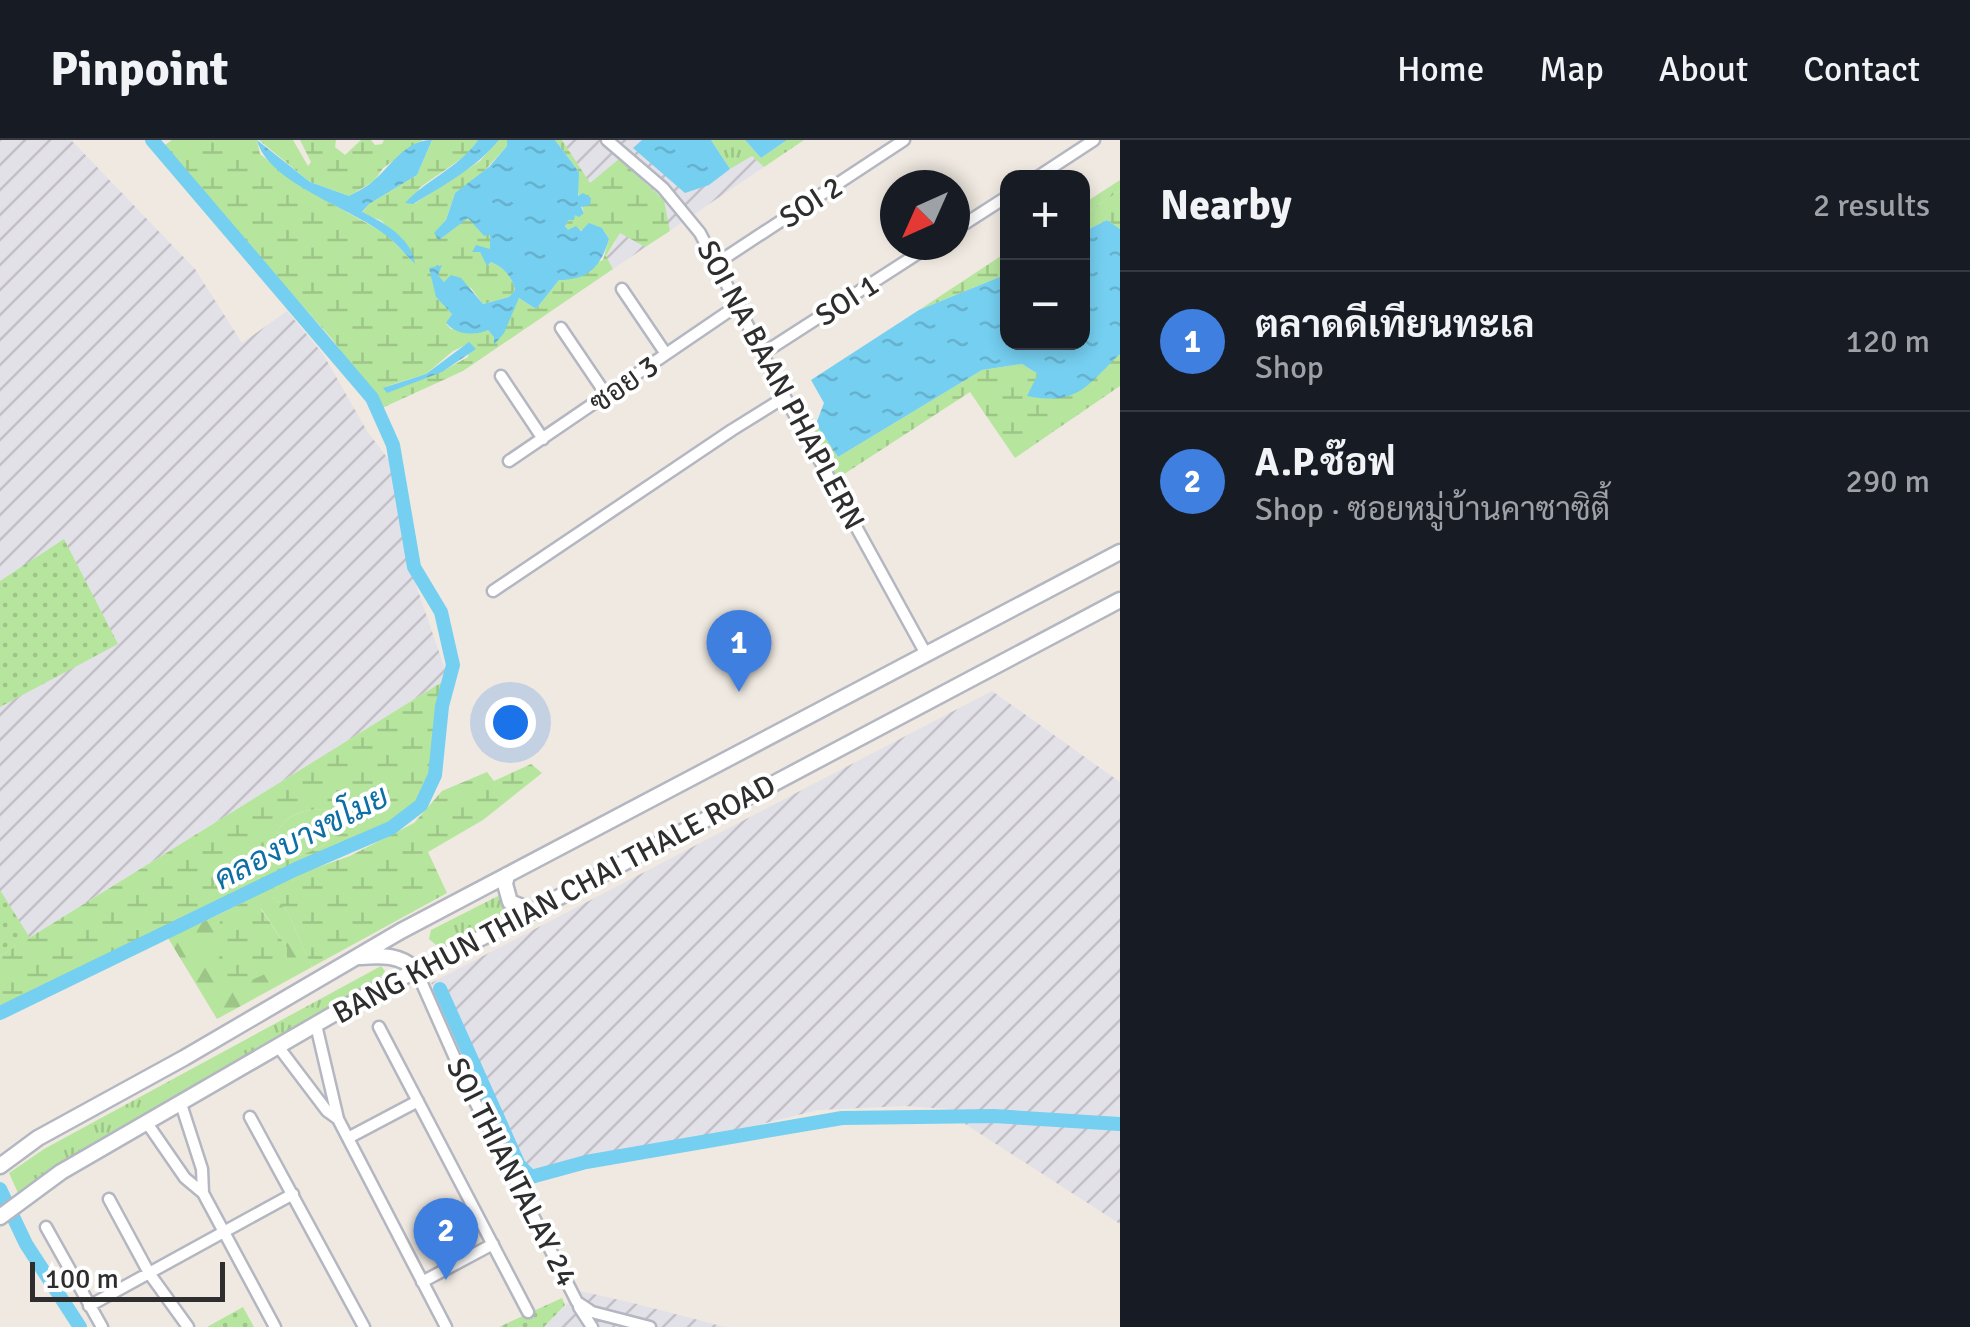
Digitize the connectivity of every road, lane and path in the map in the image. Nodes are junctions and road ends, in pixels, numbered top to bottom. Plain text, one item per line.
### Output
1 (607, 140) edge
2 (904, 140) edge
3 (1094, 140) edge
4 (1048, 170) edge
5 (1000, 201) edge
6 (970, 220) edge
7 (908, 260) edge
8 (717, 263) junction
9 (622, 289) dead end
10 (738, 306) junction
11 (561, 328) dead end
12 (666, 354) junction
13 (762, 354) junction
14 (501, 376) dead end
15 (607, 396) junction
16 (786, 397) junction
17 (543, 439) junction
18 (509, 461) dead end
19 (1120, 552) edge
20 (493, 590) dead end
21 (1120, 600) edge
22 (926, 654) junction
23 (507, 875) junction
24 (532, 911) junction
25 (355, 958) junction
26 (416, 970) junction
27 (316, 1024) junction
28 (379, 1027) dead end
29 (277, 1045) junction
30 (324, 1065) junction
31 (302, 1077) junction
32 (418, 1101) junction
33 (182, 1104) junction
34 (250, 1117) dead end
35 (338, 1119) junction
36 (146, 1123) junction
37 (348, 1138) junction
38 (194, 1143) junction
39 (170, 1156) junction
40 (0, 1166) edge
41 (203, 1193) junction
42 (293, 1194) junction
43 (109, 1199) dead end
44 (0, 1217) edge
45 (46, 1227) dead end
46 (224, 1232) junction
47 (492, 1244) junction
48 (149, 1272) junction
49 (422, 1282) junction
50 (577, 1302) junction
51 (90, 1306) junction
52 (528, 1312) dead end
53 (102, 1327) edge
54 (188, 1327) edge
55 (274, 1327) edge
56 (364, 1327) edge
57 (446, 1327) edge
58 (592, 1327) edge
59 (650, 1327) edge

1 - 8 street, SOI NA BAAN PHAPLERN
2 - 8 street, SOI 2
3 - 4 street
5 - 6 street
7 - 13 street, SOI 1
8 - 10 street, SOI NA BAAN PHAPLERN
9 - 12 street
10 - 12 street, ซอย 3
10 - 13 street, SOI NA BAAN PHAPLERN
11 - 15 street
12 - 15 street, ซอย 3
13 - 16 street, SOI NA BAAN PHAPLERN
14 - 17 street
15 - 17 street, ซอย 3
16 - 20 street
16 - 22 street, SOI NA BAAN PHAPLERN
17 - 18 street, ซอย 3
19 - 22 main road, BANG KHUN THIAN CHAI THALE ROAD
21 - 24 main road, BANG KHUN THIAN CHAI THALE ROAD
22 - 23 main road, BANG KHUN THIAN CHAI THALE ROAD
23 - 24 main road
23 - 25 main road, BANG KHUN THIAN CHAI THALE ROAD
24 - 26 main road, BANG KHUN THIAN CHAI THALE ROAD
25 - 26 main road
25 - 40 main road, BANG KHUN THIAN CHAI THALE ROAD
26 - 27 main road, BANG KHUN THIAN CHAI THALE ROAD
26 - 50 street, SOI THIANTALAY 24
27 - 29 main road, BANG KHUN THIAN CHAI THALE ROAD
27 - 30 street
28 - 32 street
29 - 31 street
29 - 33 main road, BANG KHUN THIAN CHAI THALE ROAD
30 - 31 street
30 - 35 street
31 - 35 street
32 - 37 street
32 - 47 street
33 - 36 main road, BANG KHUN THIAN CHAI THALE ROAD
33 - 38 street
34 - 42 street
35 - 37 street
36 - 39 street
36 - 44 main road, BANG KHUN THIAN CHAI THALE ROAD
37 - 49 street
38 - 39 street
38 - 41 street
39 - 41 street
41 - 46 street
42 - 46 street
42 - 56 street
43 - 48 street
45 - 51 street
46 - 48 street
46 - 55 street
47 - 49 street
47 - 52 street
48 - 51 street
48 - 54 street
49 - 57 street
50 - 58 street
50 - 59 street, SOI THIANTALAY 24
51 - 53 street

